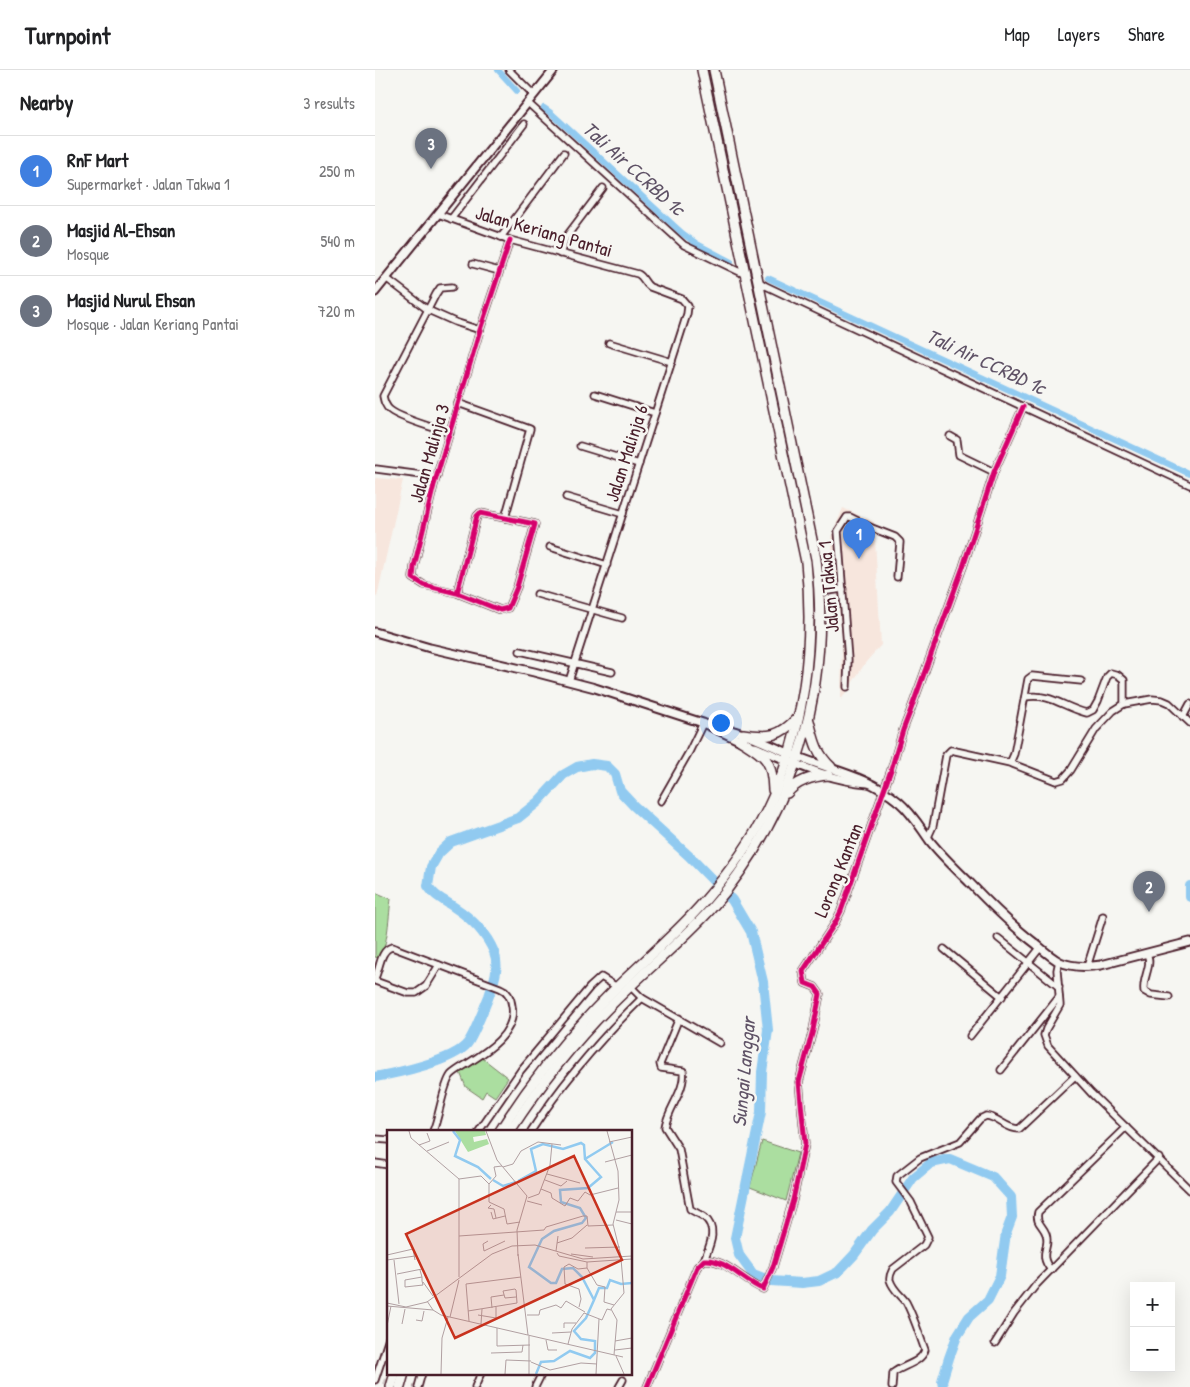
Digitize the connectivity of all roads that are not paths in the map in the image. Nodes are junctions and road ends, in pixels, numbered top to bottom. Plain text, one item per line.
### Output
1 (509, 70) edge
2 (554, 70) edge
3 (702, 70) edge
4 (714, 70) edge
5 (534, 95) junction
6 (527, 103) junction
7 (524, 124) dead end
8 (507, 128) junction
9 (516, 134) junction
10 (487, 153) junction
11 (564, 153) dead end
12 (496, 159) junction
13 (477, 165) junction
14 (486, 172) junction
15 (603, 188) dead end
16 (438, 214) junction
17 (451, 219) junction
18 (501, 237) junction
19 (510, 240) junction
20 (560, 254) junction
21 (473, 264) dead end
22 (499, 271) junction
23 (744, 274) junction
24 (643, 277) joint
25 (386, 278) junction
26 (757, 280) junction
27 (452, 287) dead end
28 (375, 292) edge
29 (428, 310) junction
30 (480, 330) junction
31 (609, 343) dead end
32 (672, 362) junction
33 (595, 394) dead end
34 (458, 404) junction
35 (1023, 407) junction
36 (655, 413) junction
37 (450, 433) junction
38 (950, 436) dead end
39 (580, 446) dead end
40 (639, 464) junction
41 (376, 469) edge
42 (994, 472) junction
43 (437, 477) junction
44 (1190, 485) edge
45 (566, 497) dead end
46 (623, 514) junction
47 (505, 518) junction
48 (550, 547) dead end
49 (607, 565) junction
50 (897, 577) dead end
51 (843, 589) junction
52 (821, 592) junction
53 (457, 593) junction
54 (537, 594) dead end
55 (592, 610) junction
56 (622, 618) dead end
57 (375, 632) edge
58 (520, 651) dead end
59 (574, 664) junction
60 (612, 672) dead end
61 (569, 681) junction
62 (1081, 681) dead end
63 (847, 687) dead end
64 (1025, 697) junction
65 (1124, 704) junction
66 (1190, 704) edge
67 (799, 716) junction
68 (1183, 717) junction
69 (809, 720) junction
70 (703, 723) junction
71 (1190, 724) edge
72 (741, 737) junction
73 (788, 756) junction
74 (797, 760) junction
75 (1010, 763) junction
76 (830, 771) junction
77 (884, 792) junction
78 (778, 796) junction
79 (661, 801) dead end
80 (928, 837) junction
81 (715, 896) junction
82 (1103, 916) dead end
83 (998, 938) dead end
84 (1190, 942) edge
85 (1040, 948) junction
86 (944, 949) dead end
87 (1147, 954) junction
88 (378, 962) edge
89 (1059, 962) junction
90 (1029, 964) junction
91 (439, 965) junction
92 (1087, 967) junction
93 (375, 979) edge
94 (630, 986) junction
95 (617, 987) junction
96 (1059, 987) junction
97 (1059, 996) junction
98 (1002, 997) junction
99 (1169, 997) dead end
100 (642, 998) junction
101 (679, 1018) junction
102 (970, 1036) dead end
103 (720, 1043) dead end
104 (1001, 1070) dead end
105 (1075, 1076) junction
106 (1126, 1127) junction
107 (433, 1130) edge
108 (480, 1130) edge
109 (501, 1130) edge
110 (511, 1130) edge
111 (532, 1130) edge
112 (1159, 1158) junction
113 (1190, 1190) edge
114 (704, 1260) junction
115 (1051, 1270) junction
116 (995, 1343) dead end
117 (387, 1344) edge
118 (404, 1374) edge
119 (422, 1374) edge
120 (481, 1374) edge
121 (542, 1374) edge
122 (375, 1379) edge
123 (623, 1380) dead end
124 (387, 1384) tunnel mouth
125 (400, 1387) edge
126 (418, 1387) edge
127 (475, 1387) edge
128 (535, 1387) edge
129 (619, 1387) edge
130 (647, 1387) edge
131 (892, 1387) edge

1 - 5 street
2 - 5 main road
3 - 23 highway
4 - 26 highway
5 - 6 main road
6 - 8 main road
6 - 23 street
7 - 9 street
8 - 9 street
8 - 10 main road
9 - 12 street
10 - 12 street
10 - 13 main road
11 - 18 street
12 - 14 street
13 - 14 street
13 - 16 main road
14 - 17 street
15 - 20 street
16 - 17 street, Jalan Keriang Pantai
16 - 25 main road
17 - 18 street, Jalan Keriang Pantai
18 - 19 street, Jalan Keriang Pantai
19 - 20 street, Jalan Keriang Pantai
19 - 22 street, Jalan Malinja 3
20 - 24 street, Jalan Keriang Pantai
21 - 22 street
22 - 30 street, Jalan Malinja 3
23 - 67 highway
24 - 32 street, Jalan Malinja 6
25 - 28 main road
25 - 29 street
26 - 35 street
26 - 52 highway
27 - 29 street
29 - 30 street
29 - 37 street
30 - 34 street, Jalan Malinja 3
31 - 32 street
32 - 36 street, Jalan Malinja 6
33 - 36 street
34 - 37 street, Jalan Malinja 3
34 - 47 street
35 - 42 street
35 - 44 street
36 - 40 street, Jalan Malinja 6
37 - 43 street, Jalan Malinja 3
38 - 42 street
39 - 40 street
40 - 46 street, Jalan Malinja 6
41 - 43 street
42 - 77 street
43 - 53 street, Jalan Malinja 3
45 - 46 street
46 - 49 street, Jalan Malinja 6
47 - 53 street
47 - 53 street, Jalan Malinja 3
48 - 49 street
49 - 55 street, Jalan Malinja 6
50 - 51 street, Jalan Takwa 1
51 - 52 street
51 - 63 street, Jalan Takwa 1
52 - 69 highway
54 - 55 street
55 - 56 street
55 - 59 street, Jalan Malinja 6
57 - 61 main road
58 - 59 street
59 - 60 street
59 - 61 street, Jalan Malinja 6
61 - 70 main road
62 - 64 street
64 - 65 street
64 - 75 street
65 - 68 street
65 - 75 street
66 - 68 street
67 - 72 highway
67 - 73 highway
68 - 71 street
69 - 74 highway
69 - 76 highway
70 - 72 main road
70 - 79 street
72 - 73 main road
72 - 78 highway
73 - 74 main road
73 - 78 highway
74 - 76 main road
74 - 78 highway
75 - 80 street
76 - 77 main road
76 - 78 highway
77 - 80 main road
77 - 114 street, Lorong Kantan
78 - 81 highway
78 - 81 highway
80 - 85 main road
81 - 94 highway
81 - 95 highway
82 - 92 street
83 - 90 street
84 - 87 main road
85 - 89 main road
85 - 90 street
86 - 98 street
87 - 92 main road
87 - 99 street
88 - 91 street
88 - 93 street
89 - 92 main road
89 - 96 street
90 - 96 street
90 - 98 street
91 - 93 street
91 - 107 street
94 - 100 street
94 - 110 highway
95 - 108 street
95 - 109 highway
96 - 97 street
97 - 104 street
97 - 105 street
98 - 102 street
100 - 101 street
100 - 111 street
101 - 103 street
101 - 114 street
105 - 106 street
105 - 131 street
106 - 112 street
106 - 115 street
112 - 113 street
112 - 115 street
114 - 130 street
115 - 116 street
117 - 122 street
118 - 125 highway
119 - 126 street
120 - 127 street
121 - 128 street
122 - 124 street
123 - 129 street

